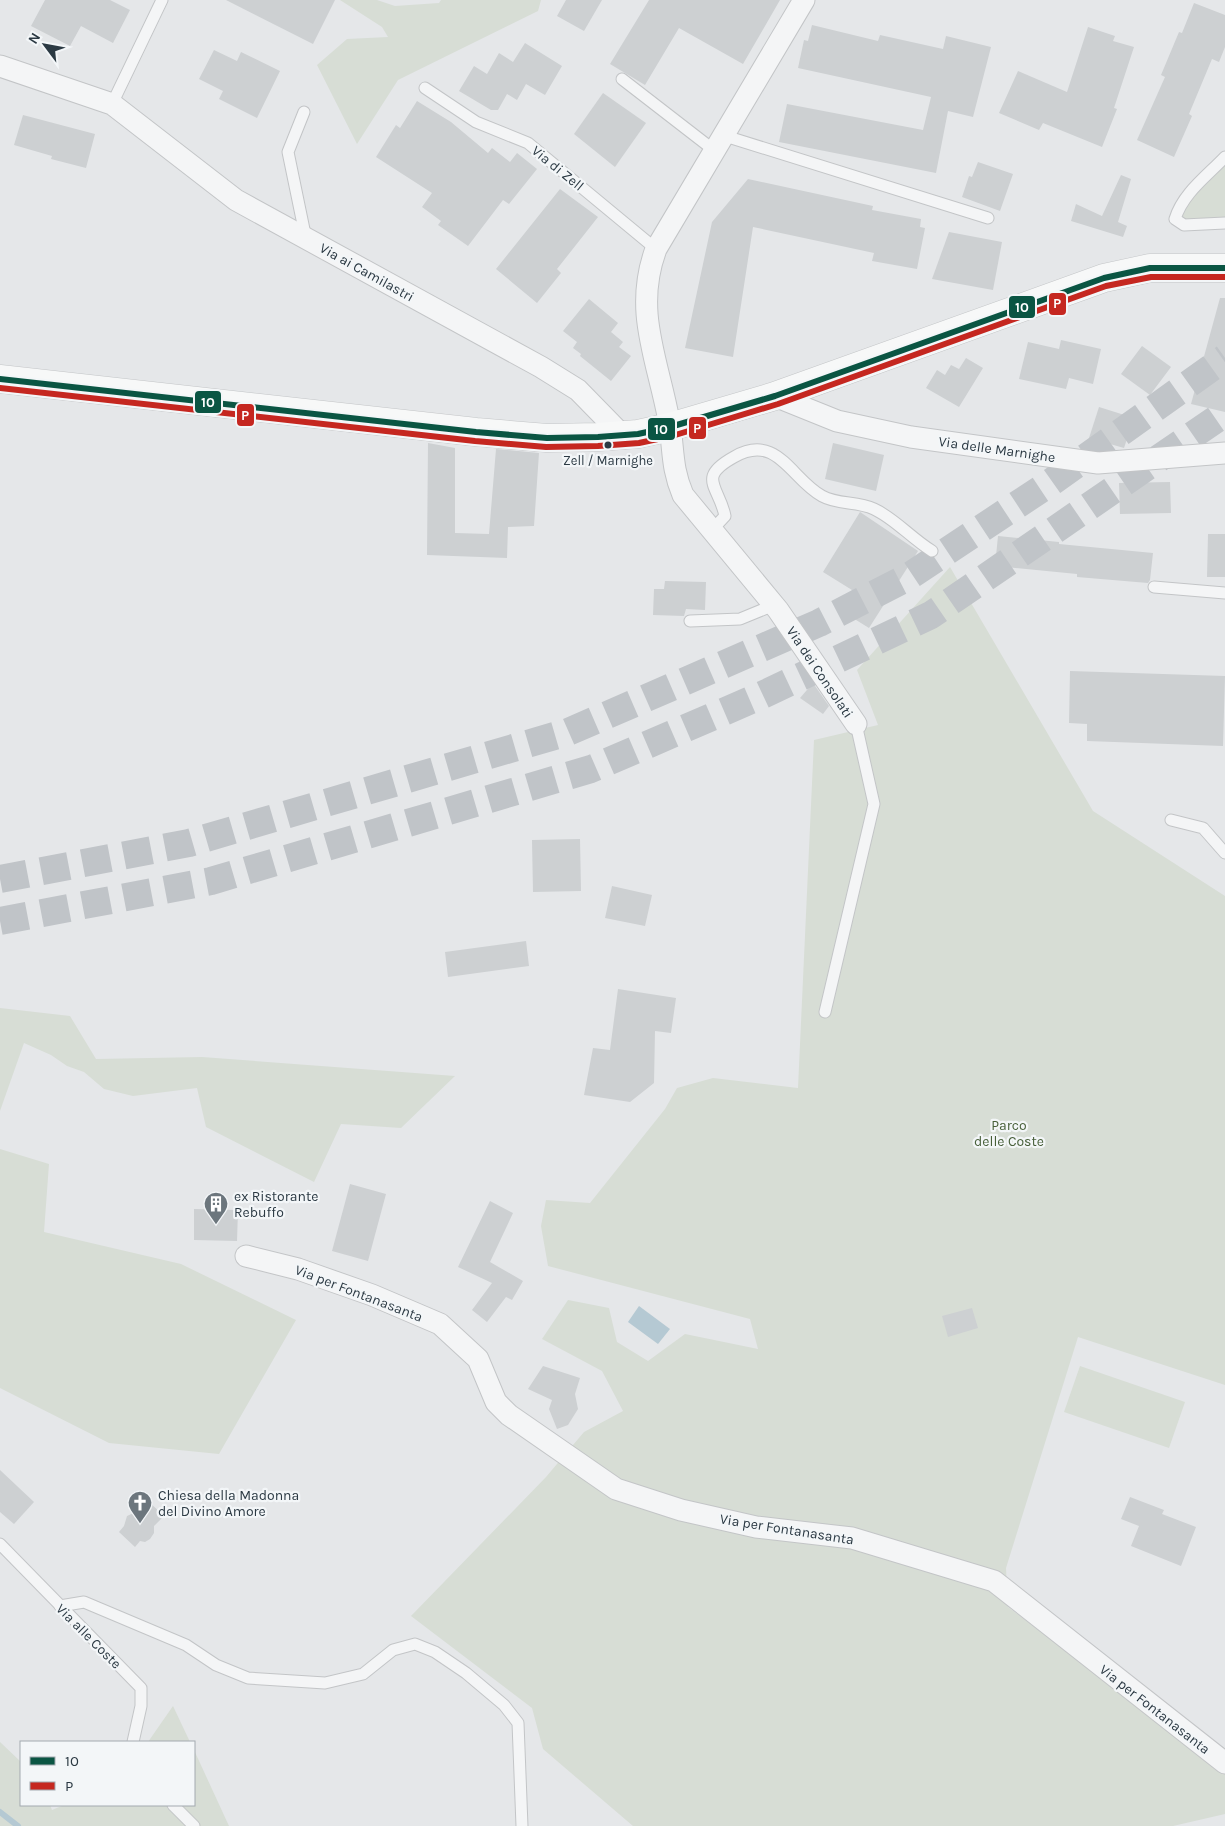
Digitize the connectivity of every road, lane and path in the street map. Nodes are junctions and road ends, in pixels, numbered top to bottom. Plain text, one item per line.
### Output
1 (162, 0) edge
2 (804, 0) edge
3 (0, 66) edge
4 (622, 79) dead end
5 (424, 88) dead end
6 (112, 104) junction
7 (304, 112) dead end
8 (720, 144) junction
9 (1225, 157) edge
10 (988, 218) dead end
11 (1225, 222) edge
12 (306, 239) junction
13 (656, 249) junction
14 (1225, 268) edge
15 (0, 379) edge
16 (775, 396) junction
17 (670, 426) junction
18 (622, 436) junction
19 (1225, 453) edge
20 (712, 530) junction
21 (932, 551) dead end
22 (1154, 587) dead end
23 (1225, 593) edge
24 (774, 605) junction
25 (690, 621) dead end
26 (856, 724) joint
27 (1171, 820) dead end
28 (1225, 853) edge
29 (826, 1012) dead end
30 (246, 1256) dead end
31 (0, 1544) edge
32 (60, 1606) junction
33 (133, 1741) edge
34 (1225, 1763) edge
35 (174, 1806) edge
36 (194, 1826) edge
37 (522, 1826) edge

1 - 6 lane
2 - 8 street
3 - 6 street, Via ai Camilastri
4 - 8 lane
5 - 13 lane, Via di Zell
6 - 12 street, Via ai Camilastri
7 - 12 lane
8 - 10 lane
8 - 13 street
9 - 11 lane
12 - 18 street, Via ai Camilastri
13 - 17 street
14 - 16 street
15 - 18 street
16 - 17 street
16 - 19 street, Via delle Marnighe
17 - 18 street
17 - 20 street, Via dei Consolati
20 - 21 lane
20 - 24 street, Via dei Consolati
22 - 23 lane
24 - 25 lane
24 - 26 street, Via dei Consolati
26 - 29 lane, Via dei Consolati
27 - 28 lane
30 - 34 street, Via per Fontanasanta
31 - 32 lane, Via alle Coste
32 - 33 lane, Via alle Coste
32 - 37 lane
35 - 36 lane

